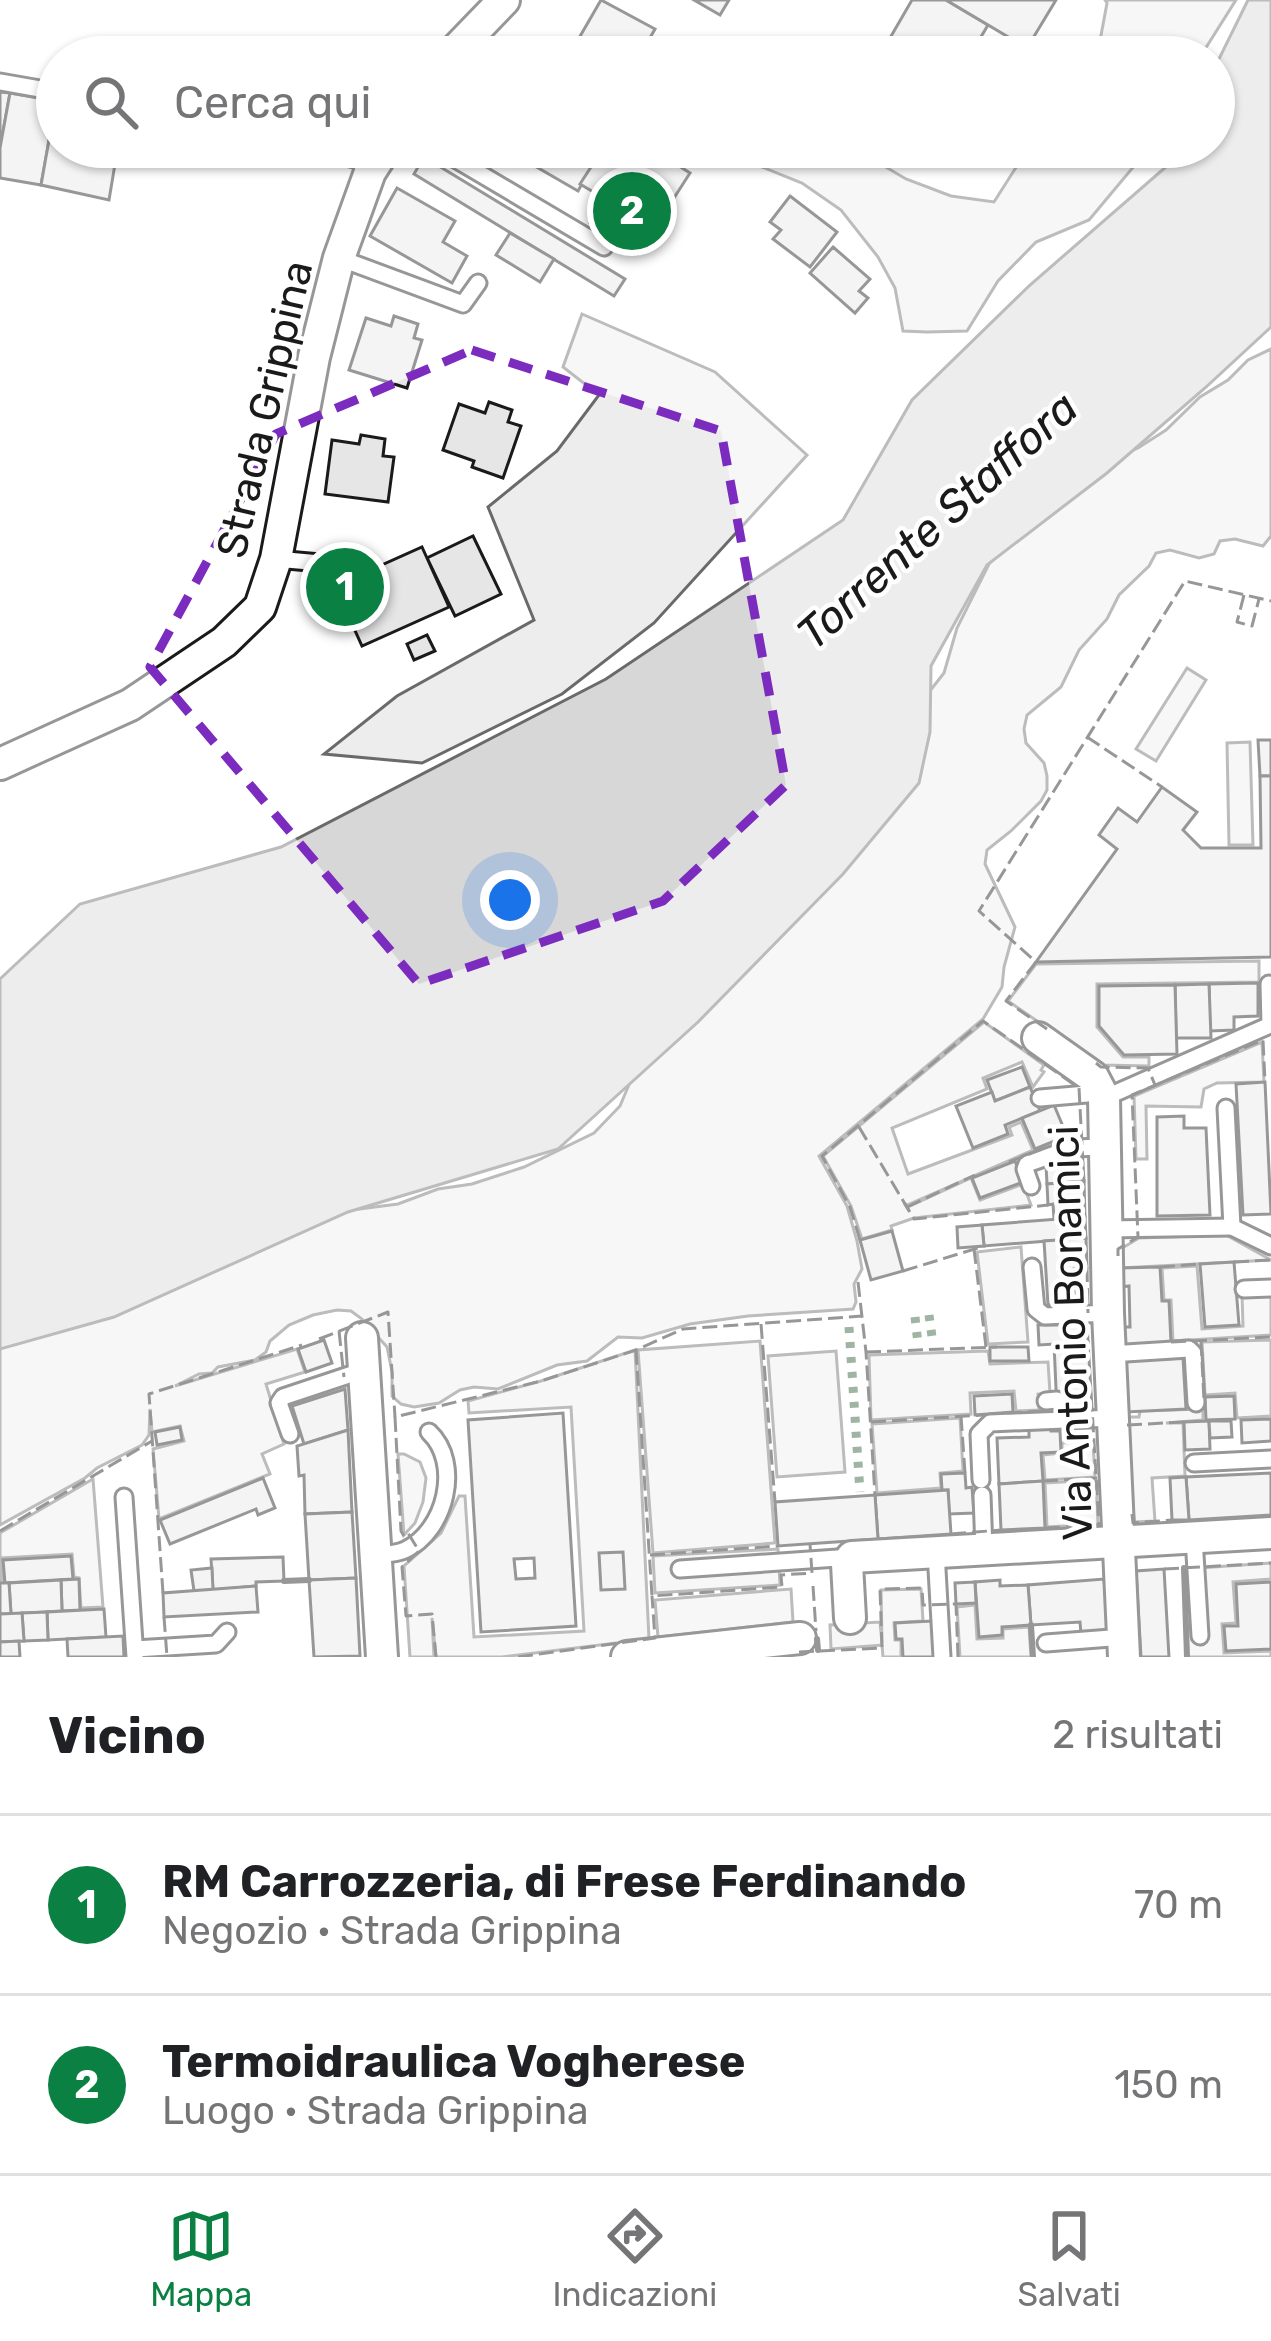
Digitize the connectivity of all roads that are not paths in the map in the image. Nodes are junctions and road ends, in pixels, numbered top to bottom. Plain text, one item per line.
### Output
1 (504, 0) edge
2 (469, 36) edge
3 (0, 82) edge
4 (36, 88) edge
5 (375, 168) edge
6 (470, 168) edge
7 (604, 247) dead end
8 (339, 258) junction
9 (478, 284) dead end
10 (276, 559) junction
11 (342, 565) dead end
12 (0, 764) edge
13 (1269, 984) edge
14 (1038, 1038) dead end
15 (1103, 1093) junction
16 (1040, 1098) dead end
17 (1226, 1108) dead end
18 (1105, 1147) junction
19 (1031, 1186) dead end
20 (1232, 1227) junction
21 (1106, 1229) junction
22 (1271, 1246) edge
23 (1032, 1267) dead end
24 (1271, 1288) edge
25 (1244, 1289) dead end
26 (1108, 1313) junction
27 (362, 1338) dead end
28 (1110, 1354) junction
29 (364, 1370) junction
30 (1196, 1402) dead end
31 (1106, 1405) junction
32 (429, 1432) dead end
33 (290, 1434) dead end
34 (1271, 1459) edge
35 (1194, 1463) dead end
36 (124, 1497) dead end
37 (1271, 1533) edge
38 (1194, 1538) junction
39 (1119, 1542) junction
40 (984, 1550) junction
41 (936, 1552) junction
42 (376, 1555) junction
43 (852, 1557) junction
44 (680, 1569) dead end
45 (850, 1618) dead end
46 (227, 1631) dead end
47 (1200, 1636) dead end
48 (1046, 1643) dead end
49 (782, 1645) edge
50 (1124, 1647) edge
51 (716, 1652) edge
52 (135, 1653) edge
53 (382, 1657) edge
54 (626, 1657) edge
55 (942, 1657) edge

1 - 2 street
3 - 4 lane
5 - 8 street, Strada Grippina
6 - 7 lane
8 - 9 lane
8 - 10 street, Strada Grippina
10 - 11 lane
10 - 12 street, Strada Grippina
13 - 15 lane
14 - 15 street, Via Antonio Bonamici
15 - 16 lane
15 - 18 street, Via Antonio Bonamici
17 - 20 lane
18 - 19 lane
18 - 21 street, Via Antonio Bonamici
20 - 21 lane
20 - 22 lane
21 - 26 street, Via Antonio Bonamici
23 - 26 lane
24 - 25 lane
26 - 28 street, Via Antonio Bonamici
27 - 29 street
28 - 30 lane
28 - 31 street, Via Antonio Bonamici
29 - 33 lane
29 - 42 street
31 - 39 street, Via Antonio Bonamici
31 - 40 lane
32 - 42 lane
34 - 35 lane
36 - 52 lane
37 - 38 street
38 - 39 street
38 - 47 lane
39 - 40 street
39 - 50 street, Via Antonio Bonamici
40 - 41 street
41 - 43 street
41 - 55 lane
42 - 53 street
43 - 44 lane
43 - 45 street
46 - 52 lane
48 - 50 lane
49 - 51 street
51 - 54 street

